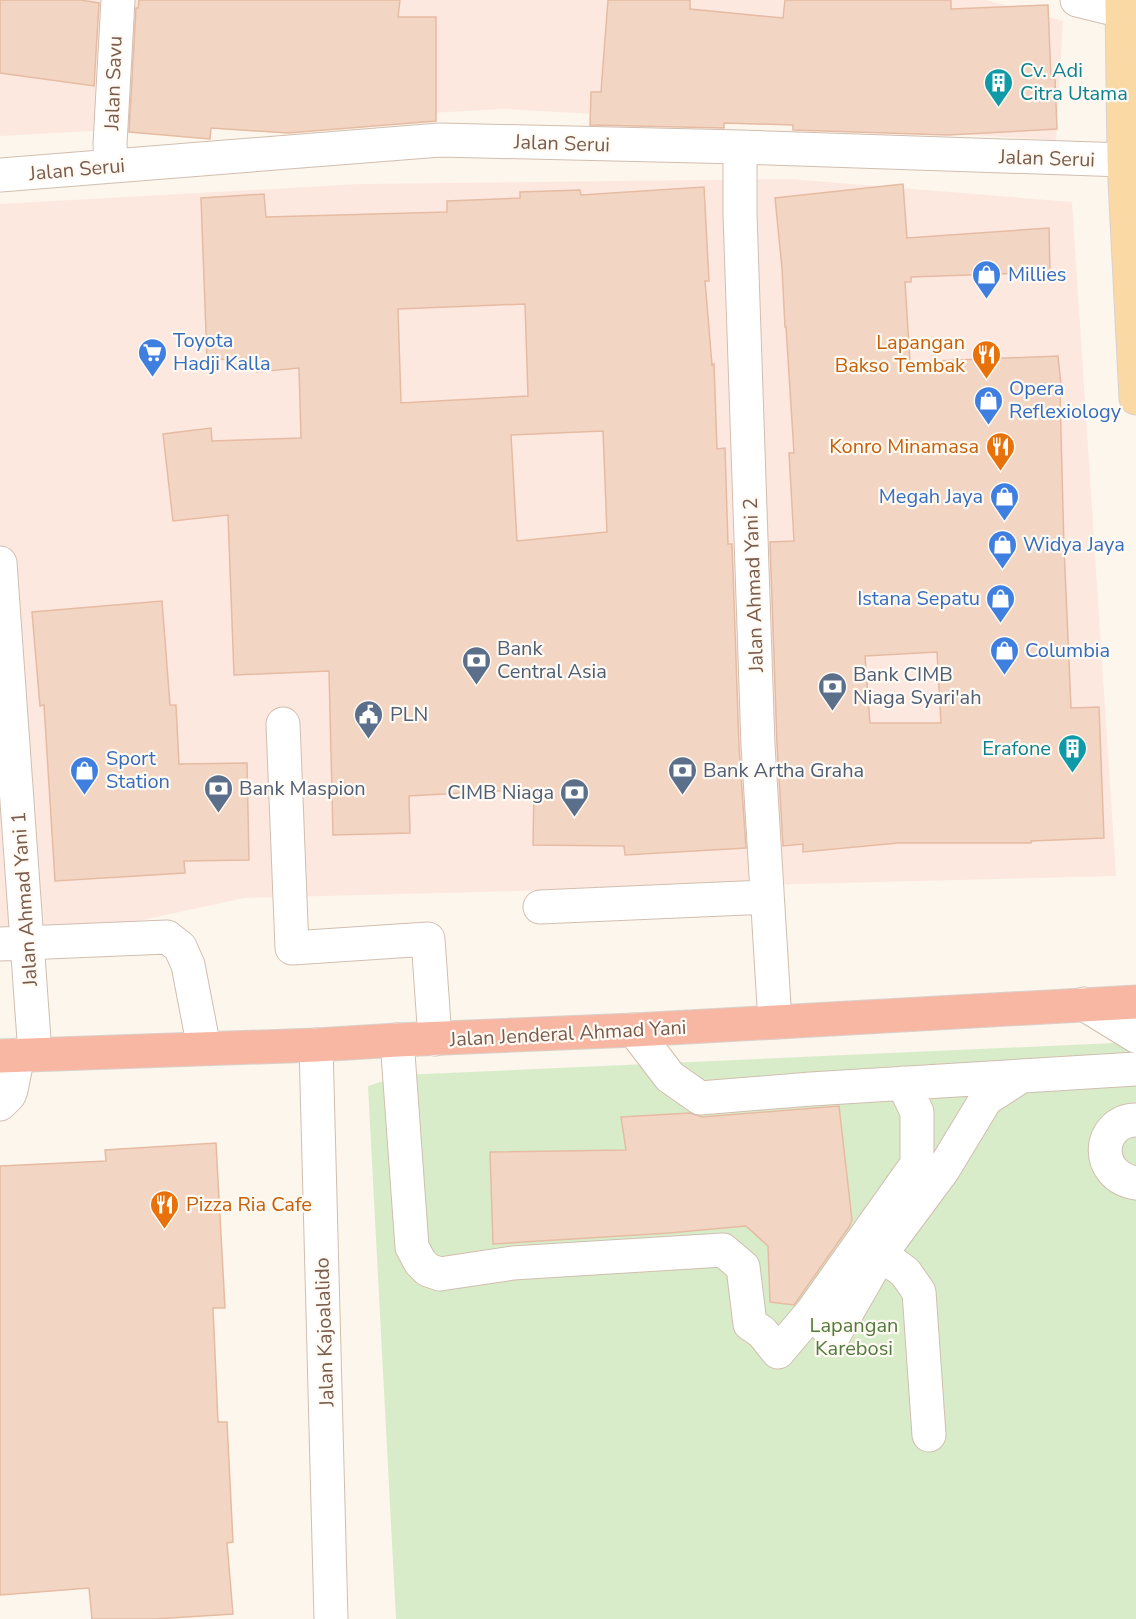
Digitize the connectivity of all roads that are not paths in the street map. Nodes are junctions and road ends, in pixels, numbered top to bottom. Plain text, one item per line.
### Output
1 (118, 0) edge
2 (1077, 0) edge
3 (1127, 8) edge
4 (740, 147) junction
5 (1124, 160) junction
6 (111, 165) junction
7 (0, 175) edge
8 (1136, 398) edge
9 (0, 563) edge
10 (283, 724) dead end
11 (767, 897) junction
12 (540, 907) dead end
13 (14, 944) edge
14 (1136, 1002) edge
15 (1084, 1005) junction
16 (775, 1022) junction
17 (634, 1030) junction
18 (1136, 1036) edge
19 (435, 1039) junction
20 (397, 1040) junction
21 (316, 1045) junction
22 (204, 1048) junction
23 (18, 1055) edge
24 (1136, 1069) edge
25 (1022, 1076) junction
26 (903, 1083) junction
27 (0, 1104) edge
28 (1136, 1120) edge
29 (1136, 1183) edge
30 (871, 1248) junction
31 (929, 1435) dead end
32 (331, 1619) edge

1 - 6 street, Jalan Savu
2 - 3 street
3 - 5 main road
4 - 5 street, Jalan Serui
4 - 6 street, Jalan Serui
4 - 11 street, Jalan Ahmad Yani 2
5 - 8 main road
6 - 7 street, Jalan Serui
9 - 13 street, Jalan Ahmad Yani 1
10 - 19 street
11 - 12 street
11 - 16 street, Jalan Ahmad Yani 2
13 - 22 street
13 - 23 street, Jalan Ahmad Yani 1
14 - 15 highway, Jalan Jenderal Ahmad Yani
15 - 16 highway, Jalan Jenderal Ahmad Yani
15 - 18 street
16 - 17 highway, Jalan Jenderal Ahmad Yani
17 - 19 highway, Jalan Jenderal Ahmad Yani
17 - 26 street
19 - 20 highway, Jalan Jenderal Ahmad Yani
20 - 21 highway, Jalan Jenderal Ahmad Yani
20 - 30 street
21 - 22 highway, Jalan Jenderal Ahmad Yani
21 - 32 street, Jalan Kajoalalido
22 - 23 highway, Jalan Jenderal Ahmad Yani
23 - 27 street, Jalan Ahmad Yani 1
24 - 25 street
25 - 26 street
25 - 30 street
26 - 30 street
28 - 29 street
30 - 31 street

